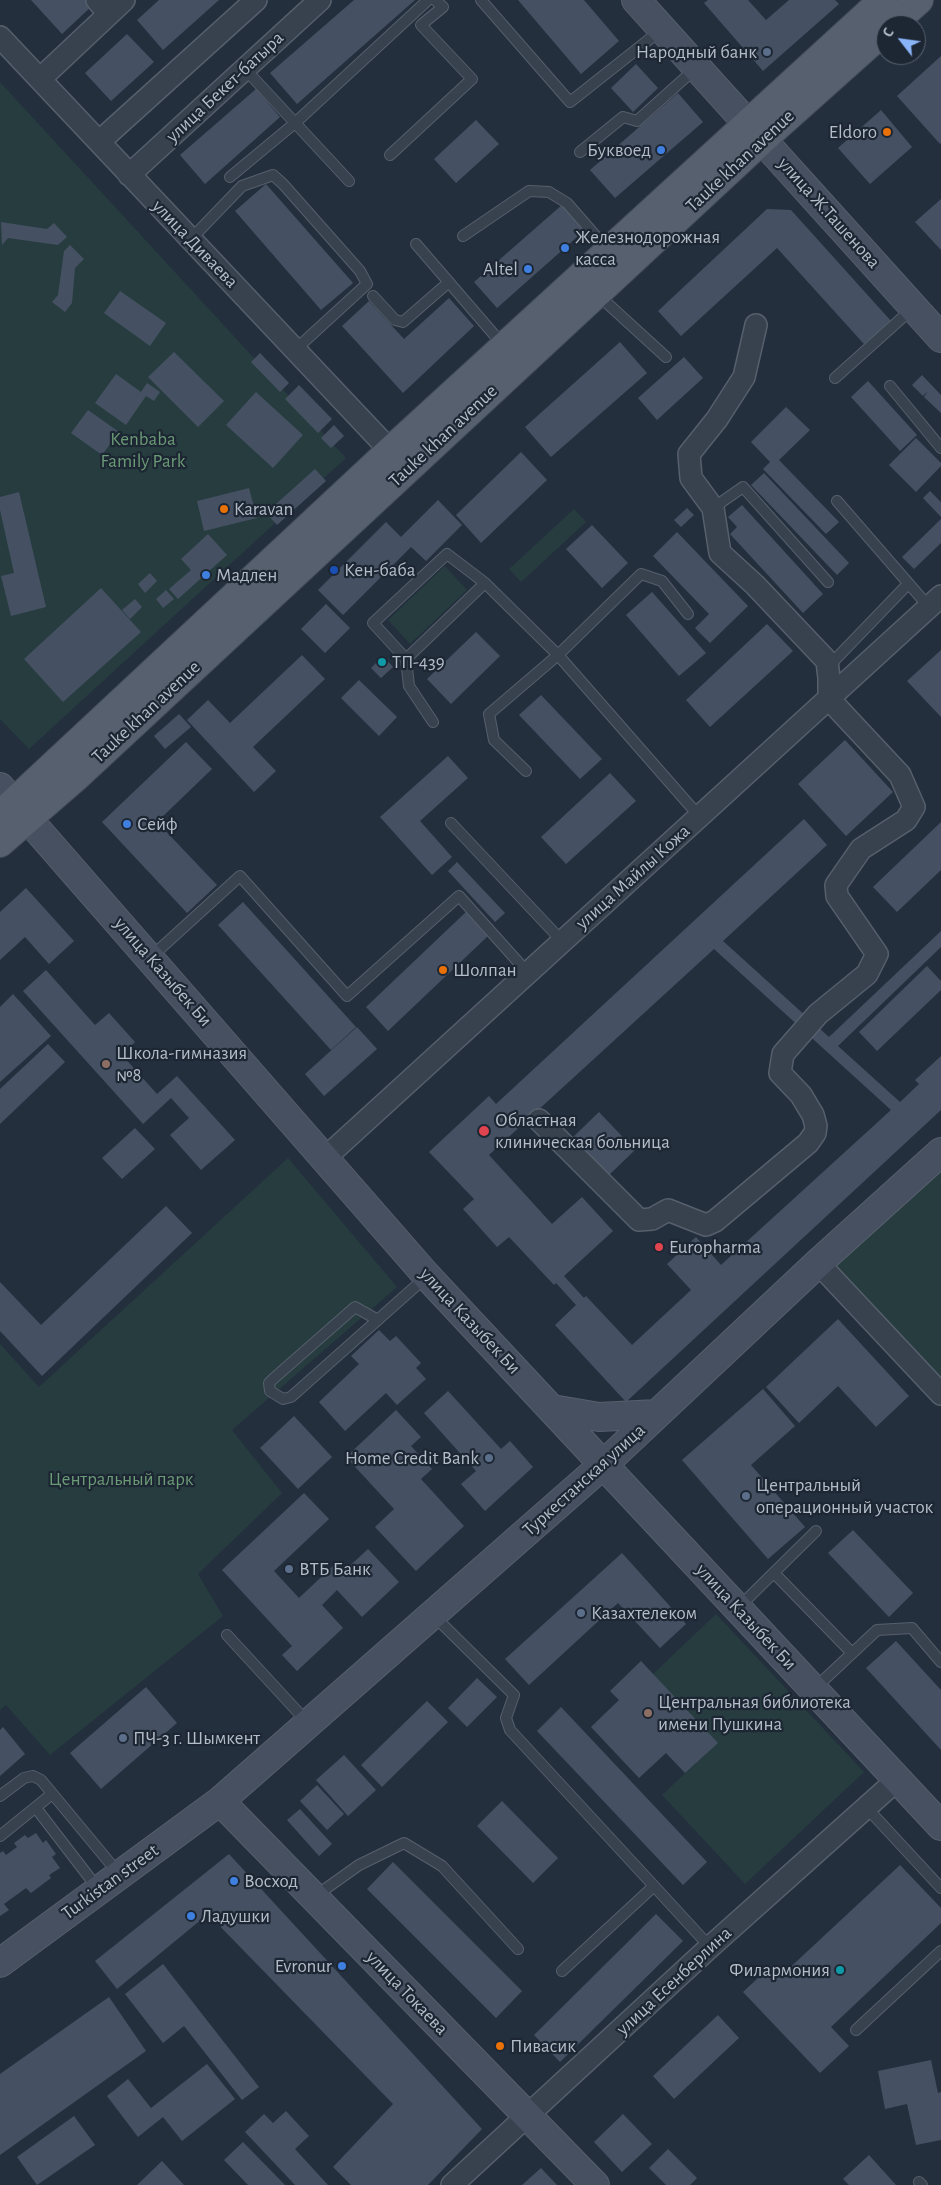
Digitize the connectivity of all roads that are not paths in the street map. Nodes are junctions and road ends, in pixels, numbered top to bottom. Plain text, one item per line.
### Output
1 (256, 0) edge
2 (320, 0) edge
3 (428, 0) edge
4 (435, 0) edge
5 (481, 0) edge
6 (636, 0) edge
7 (919, 0) edge
8 (110, 5) edge
9 (880, 13) edge
10 (662, 29) junction
11 (0, 37) edge
12 (696, 67) junction
13 (245, 69) junction
14 (40, 79) junction
15 (294, 123) junction
16 (755, 131) junction
17 (100, 141) junction
18 (580, 152) dead end
19 (390, 155) dead end
20 (129, 175) junction
21 (230, 177) dead end
22 (349, 181) dead end
23 (463, 236) dead end
24 (191, 239) junction
25 (416, 244) dead end
26 (608, 250) junction
27 (449, 282) junction
28 (597, 294) junction
29 (373, 296) dead end
30 (914, 307) junction
31 (756, 325) dead end
32 (941, 338) edge
33 (504, 346) junction
34 (296, 350) junction
35 (666, 357) dead end
36 (835, 378) dead end
37 (890, 386) dead end
38 (941, 448) edge
39 (399, 460) junction
40 (837, 501) dead end
41 (713, 508) junction
42 (484, 582) junction
43 (828, 582) dead end
44 (908, 584) junction
45 (935, 602) edge
46 (688, 614) dead end
47 (558, 655) junction
48 (406, 659) junction
49 (828, 667) junction
50 (829, 698) junction
51 (433, 722) dead end
52 (526, 771) dead end
53 (10, 806) edge
54 (699, 816) junction
55 (451, 823) dead end
56 (0, 843) edge
57 (562, 941) junction
58 (150, 958) junction
59 (528, 973) junction
60 (538, 1120) dead end
61 (941, 1152) edge
62 (325, 1158) junction
63 (818, 1264) junction
64 (427, 1276) junction
65 (378, 1320) junction
66 (941, 1394) edge
67 (552, 1409) junction
68 (657, 1414) junction
69 (604, 1464) junction
70 (816, 1531) dead end
71 (774, 1573) junction
72 (737, 1608) junction
73 (432, 1615) junction
74 (227, 1635) dead end
75 (852, 1653) junction
76 (941, 1662) edge
77 (813, 1689) junction
78 (308, 1723) junction
79 (898, 1779) junction
80 (52, 1794) junction
81 (0, 1796) edge
82 (220, 1801) junction
83 (866, 1807) junction
84 (36, 1808) junction
85 (941, 1826) edge
86 (0, 1836) edge
87 (110, 1883) junction
88 (654, 1886) junction
89 (941, 1888) edge
90 (314, 1897) junction
91 (710, 1947) junction
92 (518, 1949) dead end
93 (941, 1951) edge
94 (0, 1963) edge
95 (562, 1971) dead end
96 (856, 2030) dead end
97 (527, 2117) junction
98 (452, 2185) edge
99 (595, 2185) edge

1 - 17 street
2 - 13 street, улица Бекет-батыра
3 - 15 lane
4 - 19 lane
5 - 10 lane
6 - 10 main road, улица Ж.Ташенова
7 - 9 main road, Tauke khan avenue
8 - 14 street
9 - 16 main road, Tauke khan avenue
10 - 12 main road, улица Ж.Ташенова
11 - 14 street, улица Диваева
12 - 16 main road, улица Ж.Ташенова
12 - 18 lane
13 - 15 lane
13 - 20 street, улица Бекет-батыра
14 - 17 street, улица Диваева
15 - 21 lane
15 - 22 lane
16 - 26 main road, Tauke khan avenue
16 - 28 main road, Tauke khan avenue
16 - 30 main road, улица Ж.Ташенова
17 - 20 street, улица Диваева
20 - 24 street, улица Диваева
23 - 26 lane
24 - 34 street, улица Диваева
24 - 34 lane
25 - 27 lane
26 - 33 main road, Tauke khan avenue
27 - 29 lane
27 - 33 lane
28 - 35 lane
28 - 39 main road, Tauke khan avenue
30 - 32 main road, улица Ж.Ташенова
30 - 36 lane
31 - 41 street
33 - 39 main road, Tauke khan avenue
34 - 39 street, улица Диваева
37 - 38 lane
39 - 53 main road, Tauke khan avenue
40 - 44 lane
41 - 43 lane
41 - 49 street
42 - 47 lane
42 - 48 lane
42 - 48 lane
44 - 45 lane
44 - 49 lane
45 - 50 street, улица Майлы Кожа
46 - 47 lane
47 - 52 lane
47 - 54 lane
48 - 51 lane
49 - 50 street
50 - 54 street, улица Майлы Кожа
50 - 60 street
53 - 56 main road, Tauke khan avenue
53 - 58 main road, улица Казыбек Би
54 - 57 street, улица Майлы Кожа
55 - 57 lane
57 - 59 street, улица Майлы Кожа
58 - 59 lane
58 - 62 main road, улица Казыбек Би
59 - 62 street, улица Майлы Кожа
61 - 63 main road, Туркестанская улица
62 - 64 main road, улица Казыбек Би
63 - 66 street
63 - 68 main road, Туркестанская улица
64 - 65 lane
64 - 67 main road, улица Казыбек Би
65 - 65 lane
67 - 68 main road
67 - 69 main road, улица Казыбек Би
68 - 69 main road, Туркестанская улица
69 - 72 main road, улица Казыбек Би
69 - 73 main road, Туркестанская улица
70 - 71 lane
71 - 72 lane
71 - 75 lane
72 - 77 main road, улица Казыбек Би
73 - 78 main road, Туркестанская улица
73 - 88 lane
74 - 78 lane
75 - 76 lane
75 - 77 lane
77 - 79 main road, улица Казыбек Би
78 - 82 main road, Туркестанская улица
79 - 83 street, улица Есенберлина
79 - 85 main road, улица Казыбек Би
80 - 81 lane
80 - 84 lane
80 - 87 lane
82 - 87 main road, Turkistan street
82 - 90 main road, улица Токаева
83 - 89 lane
83 - 91 street, улица Есенберлина
84 - 86 lane
84 - 87 lane
87 - 94 main road, Turkistan street
88 - 91 lane
88 - 95 lane
90 - 92 lane
90 - 97 main road, улица Токаева
91 - 97 street, улица Есенберлина
93 - 96 lane
97 - 98 street, улица Есенберлина
97 - 99 main road, улица Токаева

